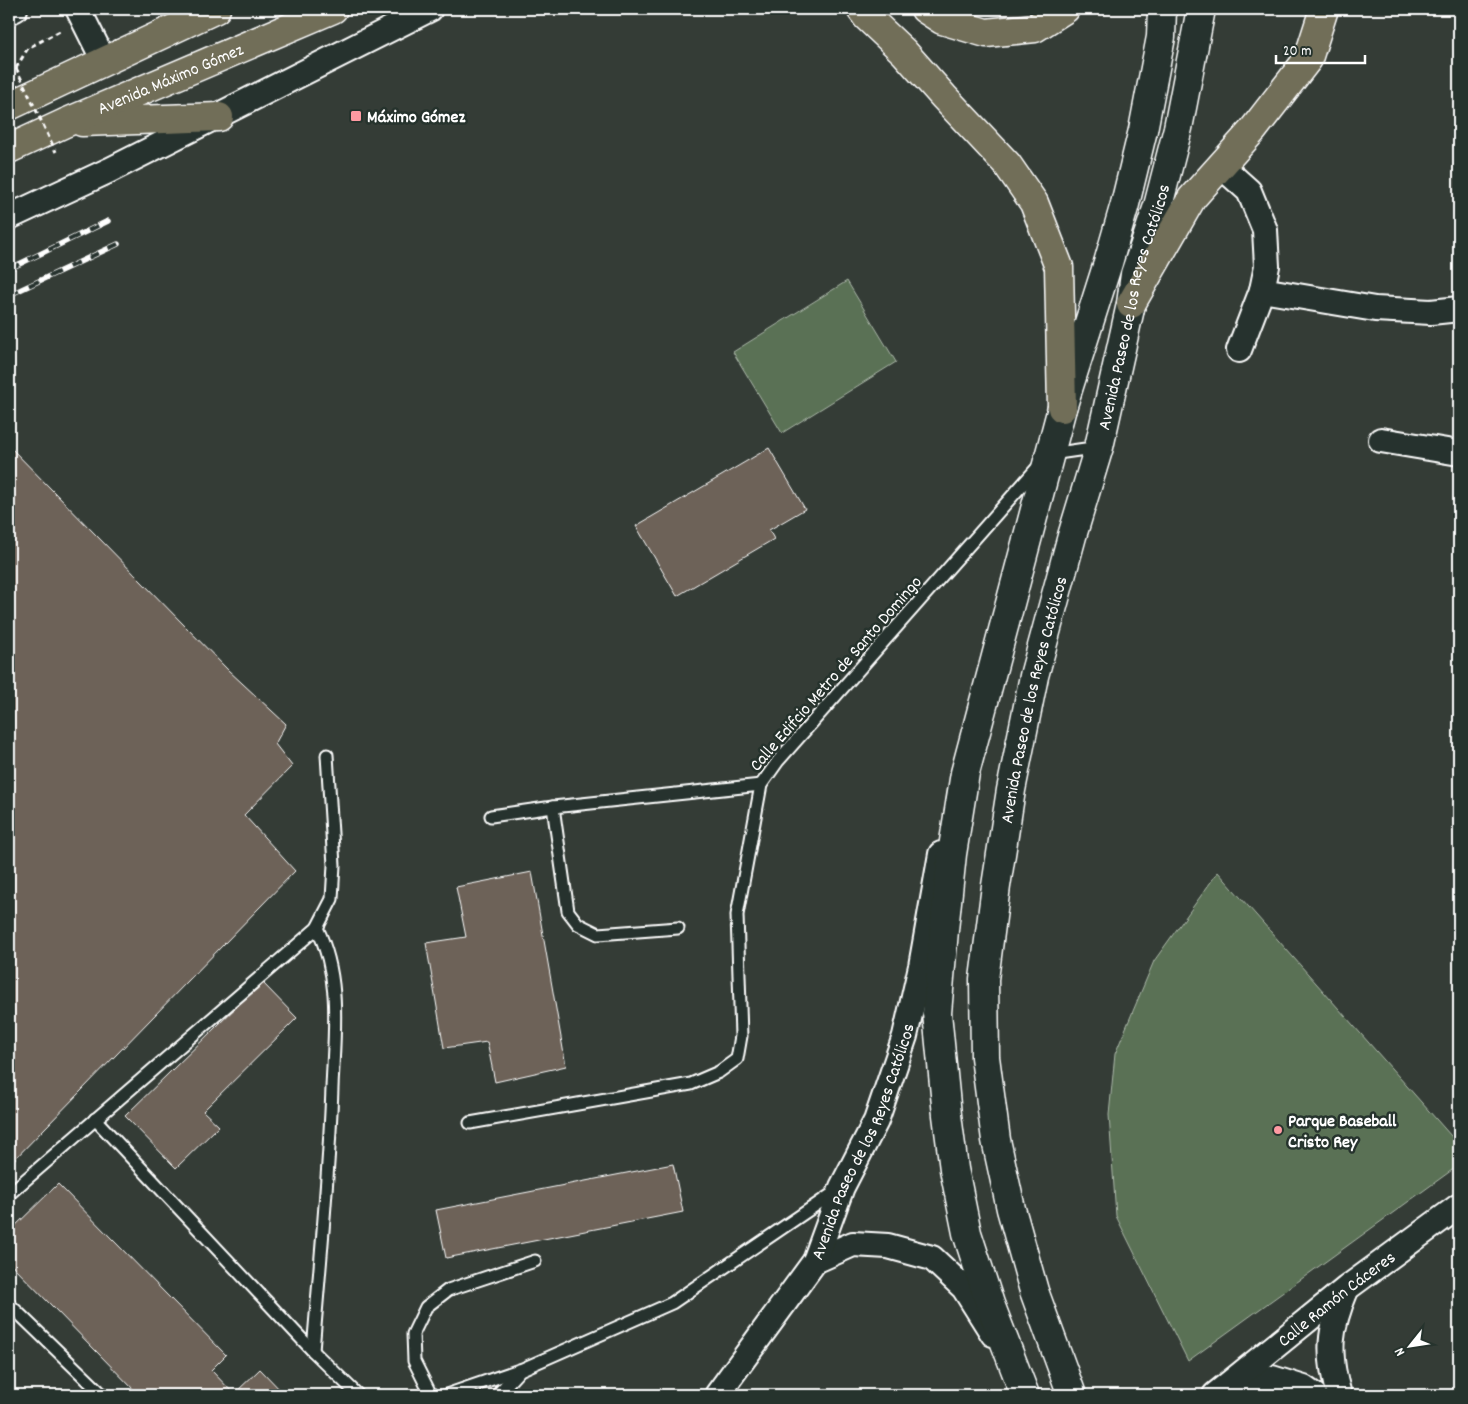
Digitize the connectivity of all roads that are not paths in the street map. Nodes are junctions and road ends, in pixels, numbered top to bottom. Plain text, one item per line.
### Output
1 (14, 9) edge
2 (216, 9) edge
3 (333, 9) edge
4 (430, 9) edge
5 (861, 9) edge
6 (925, 9) edge
7 (1065, 9) edge
8 (1162, 9) edge
9 (1201, 9) edge
10 (1324, 9) edge
11 (9, 12) edge
12 (80, 14) edge
13 (104, 61) junction
14 (9, 106) edge
15 (218, 117) junction
16 (65, 123) junction
17 (9, 149) edge
18 (1221, 166) junction
19 (9, 217) edge
20 (1262, 290) junction
21 (1131, 304) junction
22 (1459, 309) edge
23 (1239, 350) dead end
24 (1062, 408) junction
25 (1381, 440) dead end
26 (1098, 447) junction
27 (1459, 453) edge
28 (1050, 454) junction
29 (327, 755) dead end
30 (965, 773) junction
31 (761, 785) junction
32 (553, 807) junction
33 (491, 816) dead end
34 (317, 928) junction
35 (678, 928) dead end
36 (95, 1119) junction
37 (470, 1123) dead end
38 (842, 1187) junction
39 (9, 1194) edge
40 (1459, 1206) edge
41 (535, 1261) dead end
42 (815, 1261) junction
43 (1346, 1288) junction
44 (9, 1304) edge
45 (313, 1350) junction
46 (1012, 1363) junction
47 (520, 1370) junction
48 (1235, 1381) junction
49 (1070, 1392) edge
50 (103, 1395) edge
51 (358, 1395) edge
52 (431, 1395) edge
53 (446, 1395) edge
54 (497, 1395) edge
55 (717, 1395) edge
56 (1025, 1395) edge
57 (1216, 1395) edge
58 (1314, 1395) edge
59 (1339, 1395) edge

1 - 11 street
2 - 13 main road
3 - 16 main road, Avenida Máximo Gómez
4 - 15 street
5 - 24 main road
6 - 7 main road
8 - 24 main road, Avenida Paseo de los Reyes Católicos
9 - 21 main road, Avenida Paseo de los Reyes Católicos
10 - 18 main road
12 - 13 street
13 - 14 main road
15 - 16 main road
15 - 19 street
16 - 17 main road, Avenida Máximo Gómez
18 - 20 street
18 - 21 main road
20 - 22 street
20 - 23 street
21 - 26 main road, Avenida Paseo de los Reyes Católicos
24 - 28 main road, Avenida Paseo de los Reyes Católicos
25 - 27 street
26 - 28 lane
26 - 49 main road, Avenida Paseo de los Reyes Católicos
28 - 30 main road, Avenida Paseo de los Reyes Católicos
28 - 31 lane, Calle Edifcio Metro de Santo Domingo
29 - 34 lane
30 - 38 street, Avenida Paseo de los Reyes Católicos
30 - 46 main road, Avenida Paseo de los Reyes Católicos
31 - 32 lane
31 - 37 lane, Calle Edifcio Metro de Santo Domingo
32 - 33 lane
32 - 35 lane
34 - 36 lane
34 - 45 lane
36 - 39 lane
36 - 45 lane
38 - 42 street, Avenida Paseo de los Reyes Católicos
38 - 47 lane
40 - 43 street, Calle Ramón Cáceres
41 - 52 lane
42 - 46 street, Avenida Paseo de los Reyes Católicos
42 - 55 street
43 - 48 street, Calle Ramón Cáceres
43 - 59 street
44 - 50 lane
45 - 51 lane
46 - 56 main road, Avenida Paseo de los Reyes Católicos
47 - 53 lane
47 - 54 lane
48 - 57 street, Calle Ramón Cáceres
48 - 58 street

